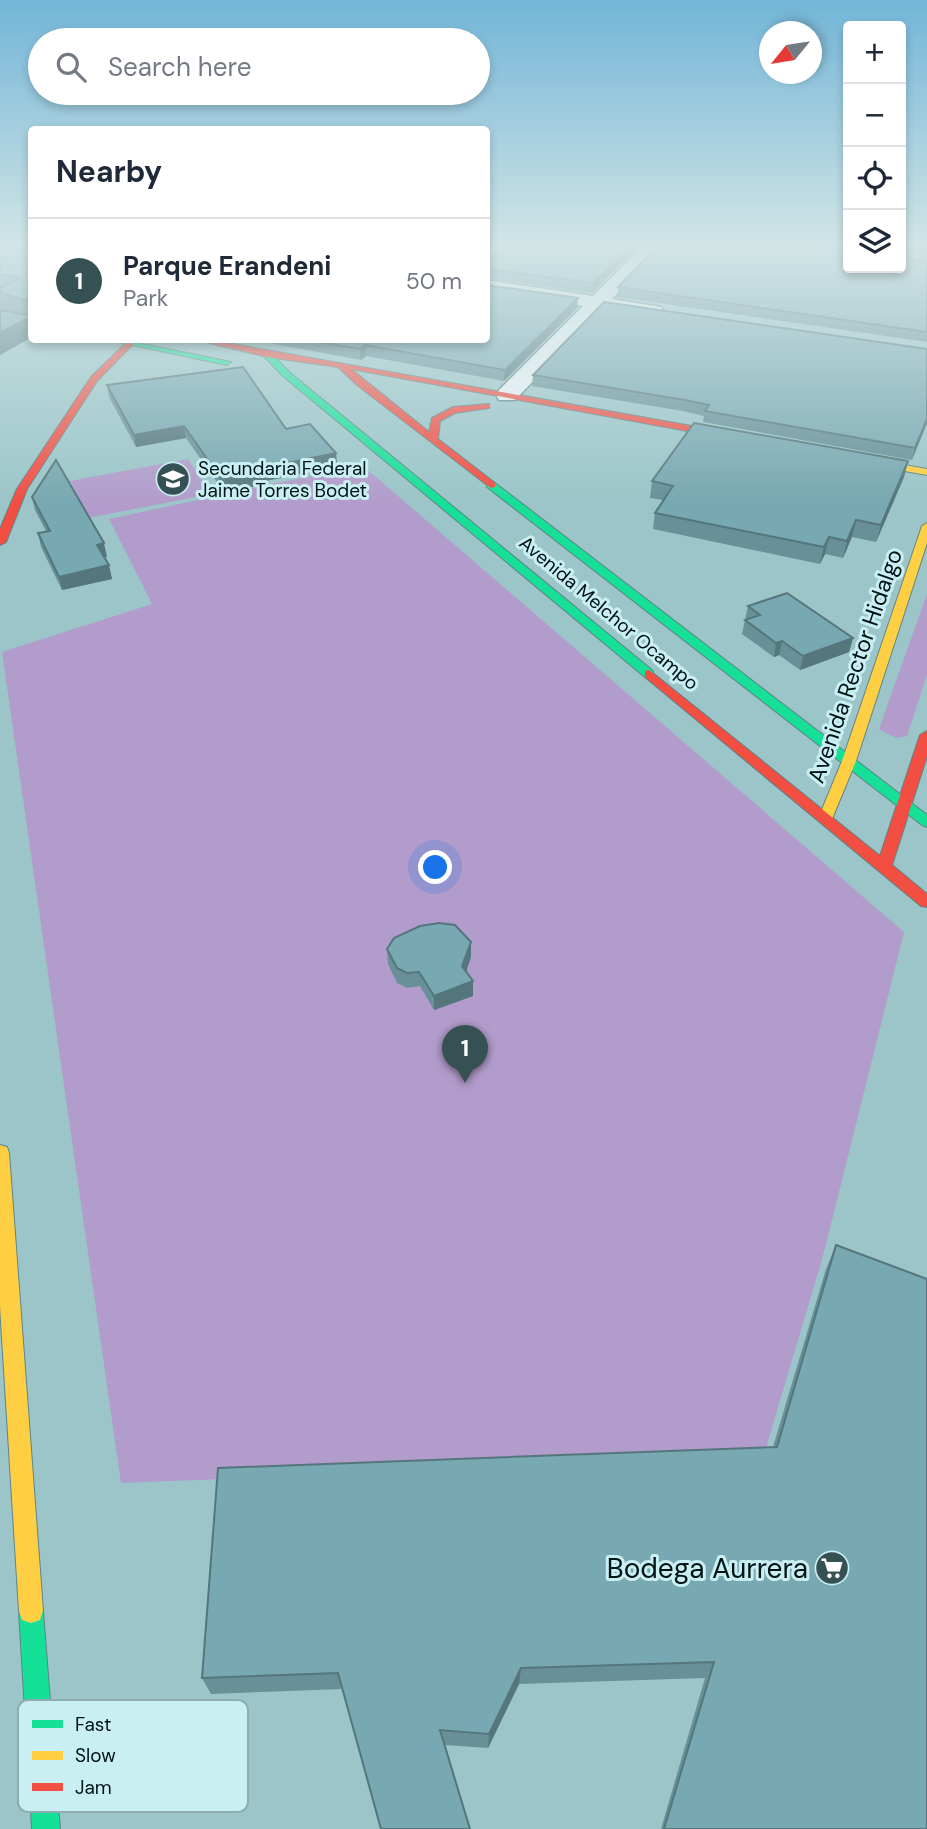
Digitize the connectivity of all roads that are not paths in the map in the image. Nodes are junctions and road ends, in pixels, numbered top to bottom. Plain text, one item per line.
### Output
1 (568, 332) edge
2 (129, 343) edge
3 (140, 343) edge
4 (215, 343) edge
5 (267, 354) junction
6 (341, 365) junction
7 (286, 374) junction
8 (360, 383) junction
9 (507, 395) junction
10 (486, 406) junction
11 (433, 439) junction
12 (660, 440) dead end
13 (764, 442) edge
14 (832, 455) edge
15 (927, 472) edge
16 (927, 526) edge
17 (0, 542) edge
18 (927, 735) edge
19 (849, 761) junction
20 (906, 806) junction
21 (825, 819) junction
22 (927, 822) edge
23 (885, 865) junction
24 (927, 902) edge
25 (0, 1153) edge
26 (37, 1700) edge

1 - 9 street
2 - 17 main road
3 - 7 main road
4 - 5 main road
5 - 6 main road
5 - 7 main road, Avenida Melchor Ocampo
6 - 8 main road, Avenida Melchor Ocampo
6 - 9 main road
7 - 8 main road
7 - 21 main road, Avenida Melchor Ocampo
8 - 10 main road
8 - 11 main road, Avenida Melchor Ocampo
9 - 13 main road
10 - 11 main road
10 - 12 main road
11 - 19 main road, Avenida Melchor Ocampo
14 - 15 main road
16 - 19 main road, Avenida Rector Hidalgo
18 - 20 main road
19 - 20 main road, Avenida Melchor Ocampo
19 - 21 main road, Avenida Rector Hidalgo
20 - 22 main road, Avenida Melchor Ocampo
20 - 23 main road
21 - 23 main road, Avenida Melchor Ocampo
23 - 24 main road, Avenida Melchor Ocampo
25 - 26 main road

